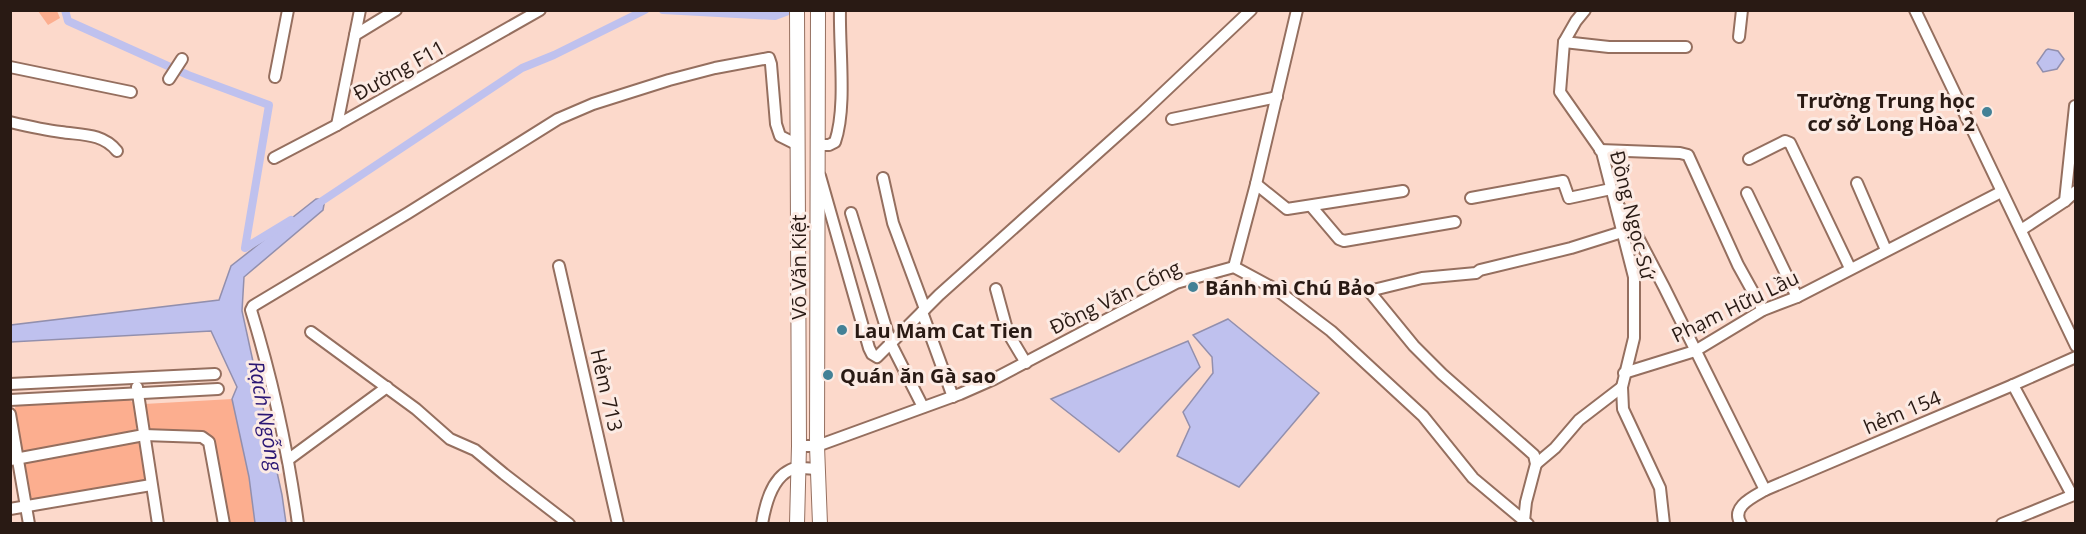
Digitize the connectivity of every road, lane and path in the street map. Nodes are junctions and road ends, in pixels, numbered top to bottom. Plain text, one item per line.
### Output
1 (288, 10) edge
2 (360, 10) edge
3 (396, 10) edge
4 (540, 10) edge
5 (797, 10) edge
6 (818, 10) edge
7 (840, 10) edge
8 (1251, 10) edge
9 (1297, 10) edge
10 (1585, 10) edge
11 (1742, 10) edge
12 (1915, 10) edge
13 (355, 35) junction
14 (1739, 37) dead end
15 (1564, 42) junction
16 (1686, 47) dead end
17 (182, 59) dead end
18 (10, 67) edge
19 (275, 77) dead end
20 (169, 79) dead end
21 (131, 92) dead end
22 (1277, 97) junction
23 (2075, 106) edge
24 (1172, 119) dead end
25 (10, 122) edge
26 (337, 125) junction
27 (2074, 129) edge
28 (798, 145) junction
29 (818, 145) junction
30 (1600, 150) junction
31 (117, 151) dead end
32 (274, 158) dead end
33 (1749, 159) dead end
34 (818, 166) junction
35 (883, 178) dead end
36 (1857, 183) dead end
37 (1256, 184) junction
38 (1611, 189) junction
39 (1403, 190) dead end
40 (2076, 191) edge
41 (2001, 192) junction
42 (1747, 193) dead end
43 (1471, 198) dead end
44 (2065, 201) junction
45 (1614, 202) junction
46 (1311, 206) junction
47 (851, 213) dead end
48 (1455, 222) dead end
49 (2021, 230) junction
50 (1622, 231) junction
51 (1886, 250) junction
52 (559, 266) dead end
53 (1234, 267) junction
54 (1850, 268) junction
55 (996, 289) dead end
56 (1797, 297) junction
57 (1763, 310) junction
58 (923, 311) junction
59 (311, 332) dead end
60 (891, 344) junction
61 (2076, 346) edge
62 (1695, 351) junction
63 (2076, 357) edge
64 (1026, 363) junction
65 (1624, 373) junction
66 (215, 374) dead end
67 (136, 378) junction
68 (10, 384) edge
69 (2013, 385) junction
70 (387, 387) junction
71 (1622, 387) junction
72 (218, 389) dead end
73 (138, 394) junction
74 (953, 397) junction
75 (10, 400) edge
76 (923, 407) junction
77 (10, 414) edge
78 (144, 435) junction
79 (799, 446) junction
80 (817, 446) junction
81 (14, 459) edge
82 (289, 459) junction
83 (1536, 464) junction
84 (797, 468) junction
85 (818, 469) junction
86 (151, 484) junction
87 (1765, 490) junction
88 (2074, 495) edge
89 (26, 506) junction
90 (10, 508) edge
91 (1526, 522) edge
92 (29, 524) edge
93 (158, 524) edge
94 (224, 524) edge
95 (298, 524) edge
96 (569, 524) edge
97 (618, 524) edge
98 (762, 524) edge
99 (797, 524) edge
100 (820, 524) edge
101 (1664, 524) edge
102 (1741, 524) edge
103 (2002, 524) edge

1 - 19 street
2 - 13 street
3 - 13 street
4 - 26 street, Đường F11
5 - 28 main road, Võ Văn Kiệt
6 - 29 main road, Võ Văn Kiệt
7 - 29 street
8 - 58 street
9 - 22 street
10 - 15 street, Đồng Ngọc Sứ
11 - 14 street
12 - 41 street
13 - 26 street
15 - 16 street
15 - 30 street, Đồng Ngọc Sứ
17 - 20 street
18 - 21 street
22 - 24 street
22 - 37 street
23 - 27 street
25 - 31 street
26 - 32 street, Đường F11
27 - 44 street
28 - 79 main road, Võ Văn Kiệt
28 - 82 street
29 - 34 main road, Võ Văn Kiệt
30 - 38 street, Đồng Ngọc Sứ
30 - 57 street
33 - 54 street
34 - 60 street
34 - 80 main road, Võ Văn Kiệt
35 - 58 street
36 - 51 street
37 - 46 street
37 - 53 street
38 - 43 street
38 - 45 street, Đồng Ngọc Sứ
39 - 46 street
40 - 44 street
41 - 49 street
41 - 51 street, Phạm Hữu Lầu
42 - 56 street
44 - 49 street
45 - 50 street, Đồng Ngọc Sứ
45 - 62 street
46 - 48 street
47 - 60 street
49 - 61 street
50 - 65 street, Đồng Ngọc Sứ
50 - 83 street
51 - 54 street, Phạm Hữu Lầu
52 - 97 street, Hẻm 713
53 - 64 street, Đồng Văn Cống
53 - 91 street
54 - 56 street, Phạm Hữu Lầu
55 - 64 street
56 - 57 street, Phạm Hữu Lầu
57 - 62 street, Phạm Hữu Lầu
58 - 60 street
58 - 74 street
59 - 70 street
60 - 76 street
62 - 65 street, Phạm Hữu Lầu
62 - 87 street
63 - 69 street, hẻm 154
64 - 74 street, Đồng Văn Cống
65 - 71 street
66 - 67 street
67 - 68 street
67 - 73 street
69 - 87 street, hẻm 154
69 - 88 street
70 - 82 street
70 - 96 street
71 - 83 street
71 - 101 street
72 - 73 street
73 - 75 street
73 - 78 street
74 - 76 street, Đồng Văn Cống
76 - 80 street, Đồng Văn Cống
77 - 81 street
78 - 81 street
78 - 86 street
78 - 94 street
79 - 80 street
79 - 84 main road, Võ Văn Kiệt
80 - 85 main road, Võ Văn Kiệt
81 - 89 street
82 - 95 street
83 - 91 street
84 - 85 street
84 - 98 street
84 - 99 main road, Võ Văn Kiệt
85 - 100 main road, Võ Văn Kiệt
86 - 89 street
86 - 93 street
87 - 102 street, hẻm 154
88 - 103 street
89 - 90 street
89 - 92 street

